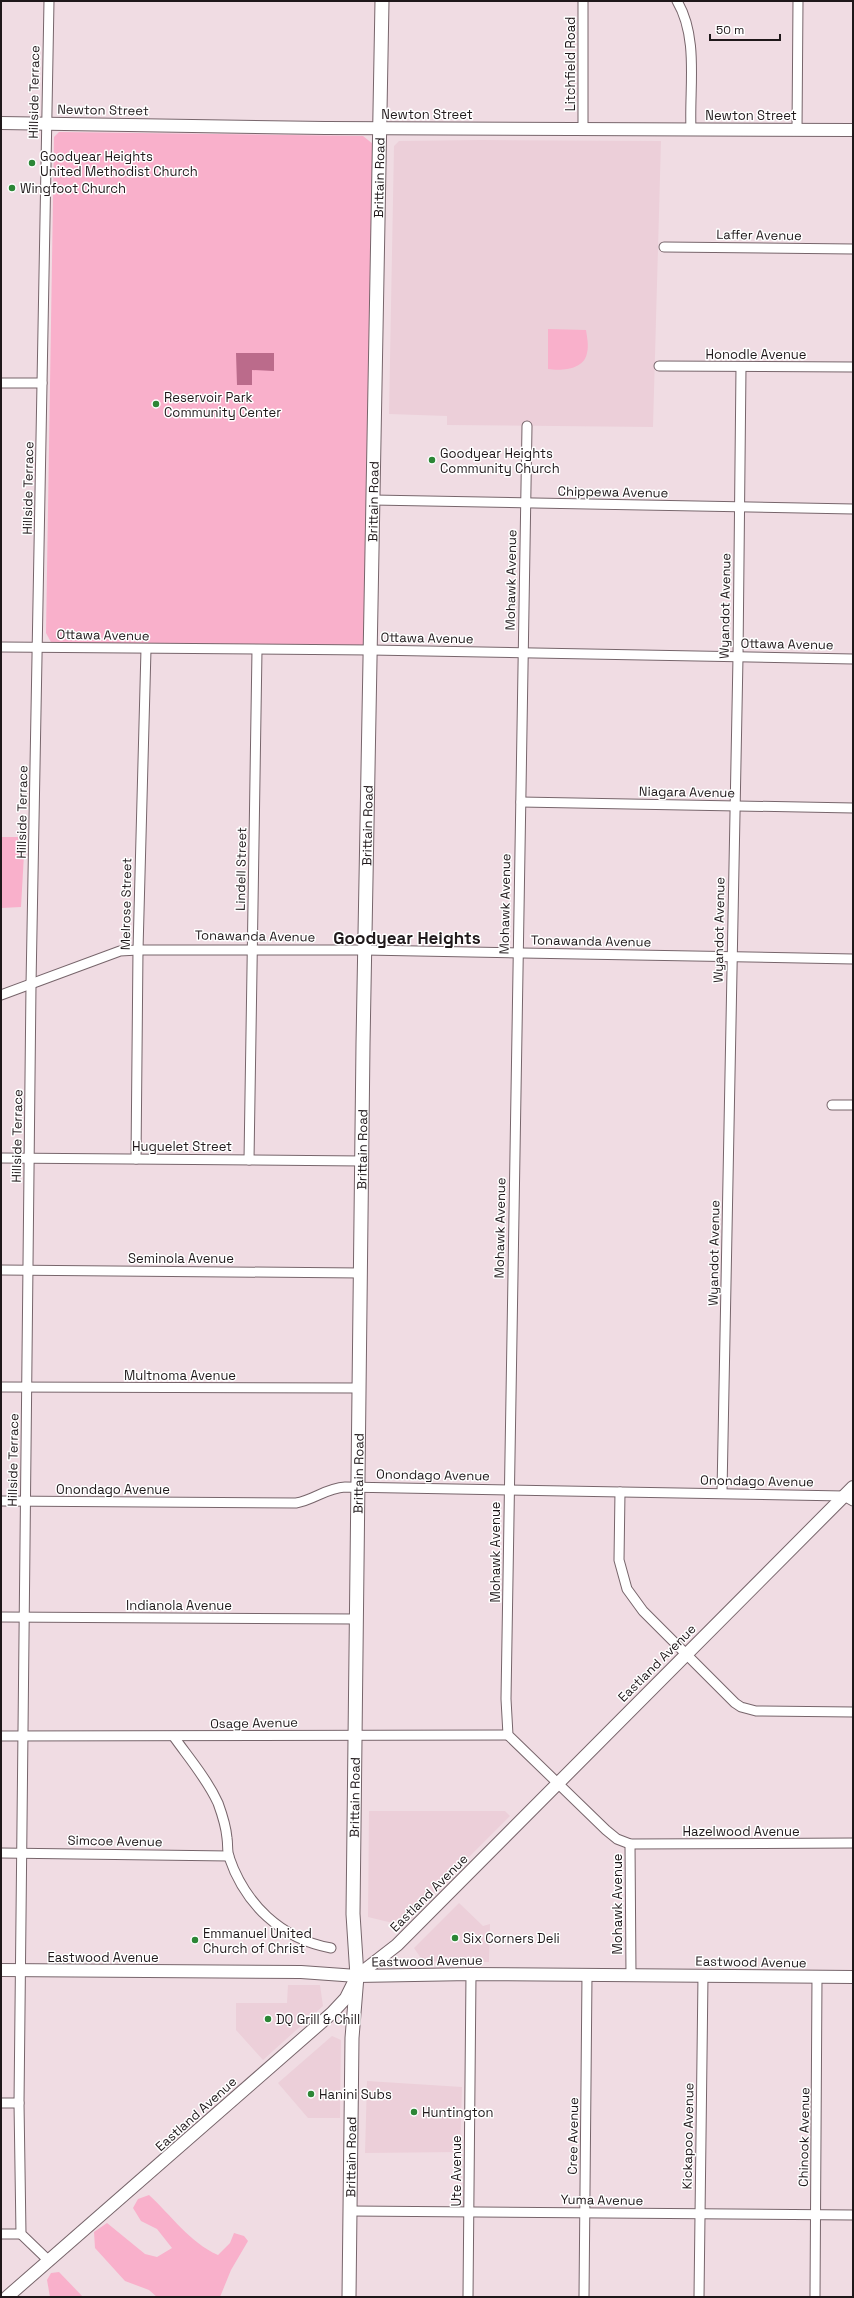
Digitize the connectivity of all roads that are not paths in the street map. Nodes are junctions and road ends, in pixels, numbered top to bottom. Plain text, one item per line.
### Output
1 (49, 1) edge
2 (382, 1) edge
3 (583, 1) edge
4 (677, 1) edge
5 (798, 1) edge
6 (1, 123) edge
7 (48, 123) junction
8 (379, 127) junction
9 (583, 128) junction
10 (690, 129) junction
11 (797, 130) junction
12 (853, 130) edge
13 (664, 248) dead end
14 (853, 249) edge
15 (659, 366) dead end
16 (741, 367) junction
17 (853, 367) edge
18 (42, 382) junction
19 (1, 383) edge
20 (527, 426) dead end
21 (373, 500) junction
22 (525, 503) junction
23 (739, 507) junction
24 (853, 509) edge
25 (1, 647) edge
26 (39, 647) junction
27 (146, 649) junction
28 (258, 650) junction
29 (371, 650) junction
30 (522, 653) junction
31 (738, 656) junction
32 (853, 659) edge
33 (521, 802) junction
34 (735, 806) junction
35 (853, 808) edge
36 (252, 949) junction
37 (138, 950) junction
38 (365, 950) junction
39 (517, 953) junction
40 (732, 956) junction
41 (853, 959) edge
42 (31, 985) junction
43 (1, 995) edge
44 (832, 1105) dead end
45 (853, 1105) edge
46 (1, 1158) edge
47 (30, 1159) junction
48 (136, 1159) junction
49 (249, 1160) junction
50 (362, 1161) junction
51 (1, 1270) edge
52 (29, 1270) junction
53 (360, 1272) junction
54 (1, 1387) edge
55 (28, 1387) junction
56 (359, 1388) junction
57 (358, 1487) junction
58 (853, 1487) edge
59 (509, 1489) junction
60 (620, 1492) junction
61 (722, 1492) junction
62 (849, 1499) edge
63 (1, 1501) edge
64 (26, 1502) junction
65 (1, 1617) edge
66 (24, 1617) junction
67 (357, 1619) junction
68 (687, 1654) junction
69 (853, 1712) edge
70 (356, 1734) junction
71 (508, 1735) junction
72 (1, 1736) edge
73 (23, 1736) junction
74 (174, 1737) junction
75 (556, 1783) junction
76 (853, 1843) edge
77 (630, 1844) junction
78 (1, 1853) edge
79 (21, 1853) junction
80 (229, 1856) junction
81 (330, 1948) dead end
82 (1, 1970) edge
83 (20, 1970) junction
84 (471, 1974) junction
85 (586, 1975) junction
86 (631, 1975) junction
87 (357, 1976) junction
88 (703, 1976) junction
89 (818, 1977) junction
90 (853, 1978) edge
91 (1, 2103) edge
92 (19, 2103) junction
93 (351, 2211) junction
94 (469, 2212) junction
95 (584, 2212) junction
96 (701, 2214) junction
97 (816, 2215) junction
98 (853, 2215) edge
99 (1, 2234) edge
100 (21, 2234) junction
101 (48, 2260) junction
102 (7, 2297) edge
103 (349, 2297) edge
104 (468, 2297) edge
105 (584, 2297) edge
106 (699, 2297) edge
107 (815, 2297) edge

1 - 7 street, Hillside Terrace
2 - 8 main road, Brittain Road
3 - 9 street, Litchfield Road
4 - 10 street
5 - 11 street
6 - 7 street, Newton Street
7 - 8 street, Newton Street
7 - 18 street, Hillside Terrace
8 - 9 street, Newton Street
8 - 21 main road, Brittain Road
9 - 10 street, Newton Street
10 - 11 street, Newton Street
11 - 12 street, Newton Street
13 - 14 street, Laffer Avenue
15 - 16 street, Honodle Avenue
16 - 17 street, Honodle Avenue
16 - 23 street, Wyandot Avenue
18 - 19 street
18 - 26 street, Hillside Terrace
20 - 22 street, Mohawk Avenue
21 - 22 street, Chippewa Avenue
21 - 29 main road, Brittain Road
22 - 23 street, Chippewa Avenue
22 - 30 street, Mohawk Avenue
23 - 24 street, Chippewa Avenue
23 - 31 street, Wyandot Avenue
25 - 26 street, Ottawa Avenue
26 - 27 street, Ottawa Avenue
26 - 42 street, Hillside Terrace
27 - 28 street, Ottawa Avenue
27 - 37 street, Melrose Street
28 - 29 street, Ottawa Avenue
28 - 36 street, Lindell Street
29 - 30 street, Ottawa Avenue
29 - 38 main road, Brittain Road
30 - 31 street, Ottawa Avenue
30 - 33 street, Mohawk Avenue
31 - 32 street, Ottawa Avenue
31 - 34 street, Wyandot Avenue
33 - 34 street, Niagara Avenue
33 - 39 street, Mohawk Avenue
34 - 35 street, Niagara Avenue
34 - 40 street, Wyandot Avenue
36 - 37 street, Tonawanda Avenue
36 - 38 street, Tonawanda Avenue
36 - 49 street, Lindell Street
37 - 42 street, Tonawanda Avenue
37 - 48 street, Melrose Street
38 - 39 street, Tonawanda Avenue
38 - 50 main road, Brittain Road
39 - 40 street, Tonawanda Avenue
39 - 59 street, Mohawk Avenue
40 - 41 street, Tonawanda Avenue
40 - 61 street, Wyandot Avenue
42 - 43 street, Tonawanda Avenue
42 - 47 street, Hillside Terrace
44 - 45 street
46 - 47 street, Huguelet Street
47 - 48 street, Huguelet Street
47 - 52 street, Hillside Terrace
48 - 49 street, Huguelet Street
49 - 50 street, Huguelet Street
50 - 53 main road, Brittain Road
51 - 52 street, Seminola Avenue
52 - 53 street, Seminola Avenue
52 - 55 street, Hillside Terrace
53 - 56 main road, Brittain Road
54 - 55 street, Multnoma Avenue
55 - 56 street, Multnoma Avenue
55 - 64 street, Hillside Terrace
56 - 57 main road, Brittain Road
57 - 59 street, Onondago Avenue
57 - 64 street, Onondago Avenue
57 - 67 main road, Brittain Road
58 - 62 street, Eastland Avenue
59 - 60 street, Onondago Avenue
59 - 71 street, Mohawk Avenue
60 - 61 street, Onondago Avenue
60 - 68 street
61 - 62 street, Onondago Avenue
62 - 68 street, Eastland Avenue
63 - 64 street, Onondago Avenue
64 - 66 street, Hillside Terrace
65 - 66 street, Indianola Avenue
66 - 67 street, Indianola Avenue
66 - 73 street, Hillside Terrace
67 - 70 main road, Brittain Road
68 - 69 street
68 - 75 street, Eastland Avenue
70 - 71 street, Osage Avenue
70 - 74 street, Osage Avenue
70 - 87 main road, Brittain Road
71 - 75 street, Mohawk Avenue
72 - 73 street, Osage Avenue
73 - 74 street, Osage Avenue
73 - 79 street, Hillside Terrace
74 - 80 street
75 - 77 street, Mohawk Avenue
75 - 87 street, Eastland Avenue
76 - 77 street, Hazelwood Avenue
77 - 86 street, Mohawk Avenue
78 - 79 street, Simcoe Avenue
79 - 80 street, Simcoe Avenue
79 - 83 street, Hillside Terrace
80 - 81 street
82 - 83 street, Eastwood Avenue
83 - 87 street, Eastwood Avenue
83 - 92 street, Hillside Terrace
84 - 85 street, Eastwood Avenue
84 - 87 street, Eastwood Avenue
84 - 94 street, Ute Avenue
85 - 86 street, Eastwood Avenue
85 - 95 street, Cree Avenue
86 - 88 street, Eastwood Avenue
87 - 93 main road, Brittain Road
87 - 101 street, Eastland Avenue
88 - 89 street, Eastwood Avenue
88 - 96 street, Kickapoo Avenue
89 - 90 street, Eastwood Avenue
89 - 97 street, Chinook Avenue
91 - 92 street
92 - 100 street, Hillside Terrace
93 - 94 street, Yuma Avenue
93 - 103 main road, Brittain Road
94 - 95 street, Yuma Avenue
94 - 104 street, Ute Avenue
95 - 96 street, Yuma Avenue
95 - 105 street, Cree Avenue
96 - 97 street, Yuma Avenue
96 - 106 street, Kickapoo Avenue
97 - 98 street, Yuma Avenue
97 - 107 street, Chinook Avenue
99 - 100 street
100 - 101 street
101 - 102 street, Eastland Avenue

